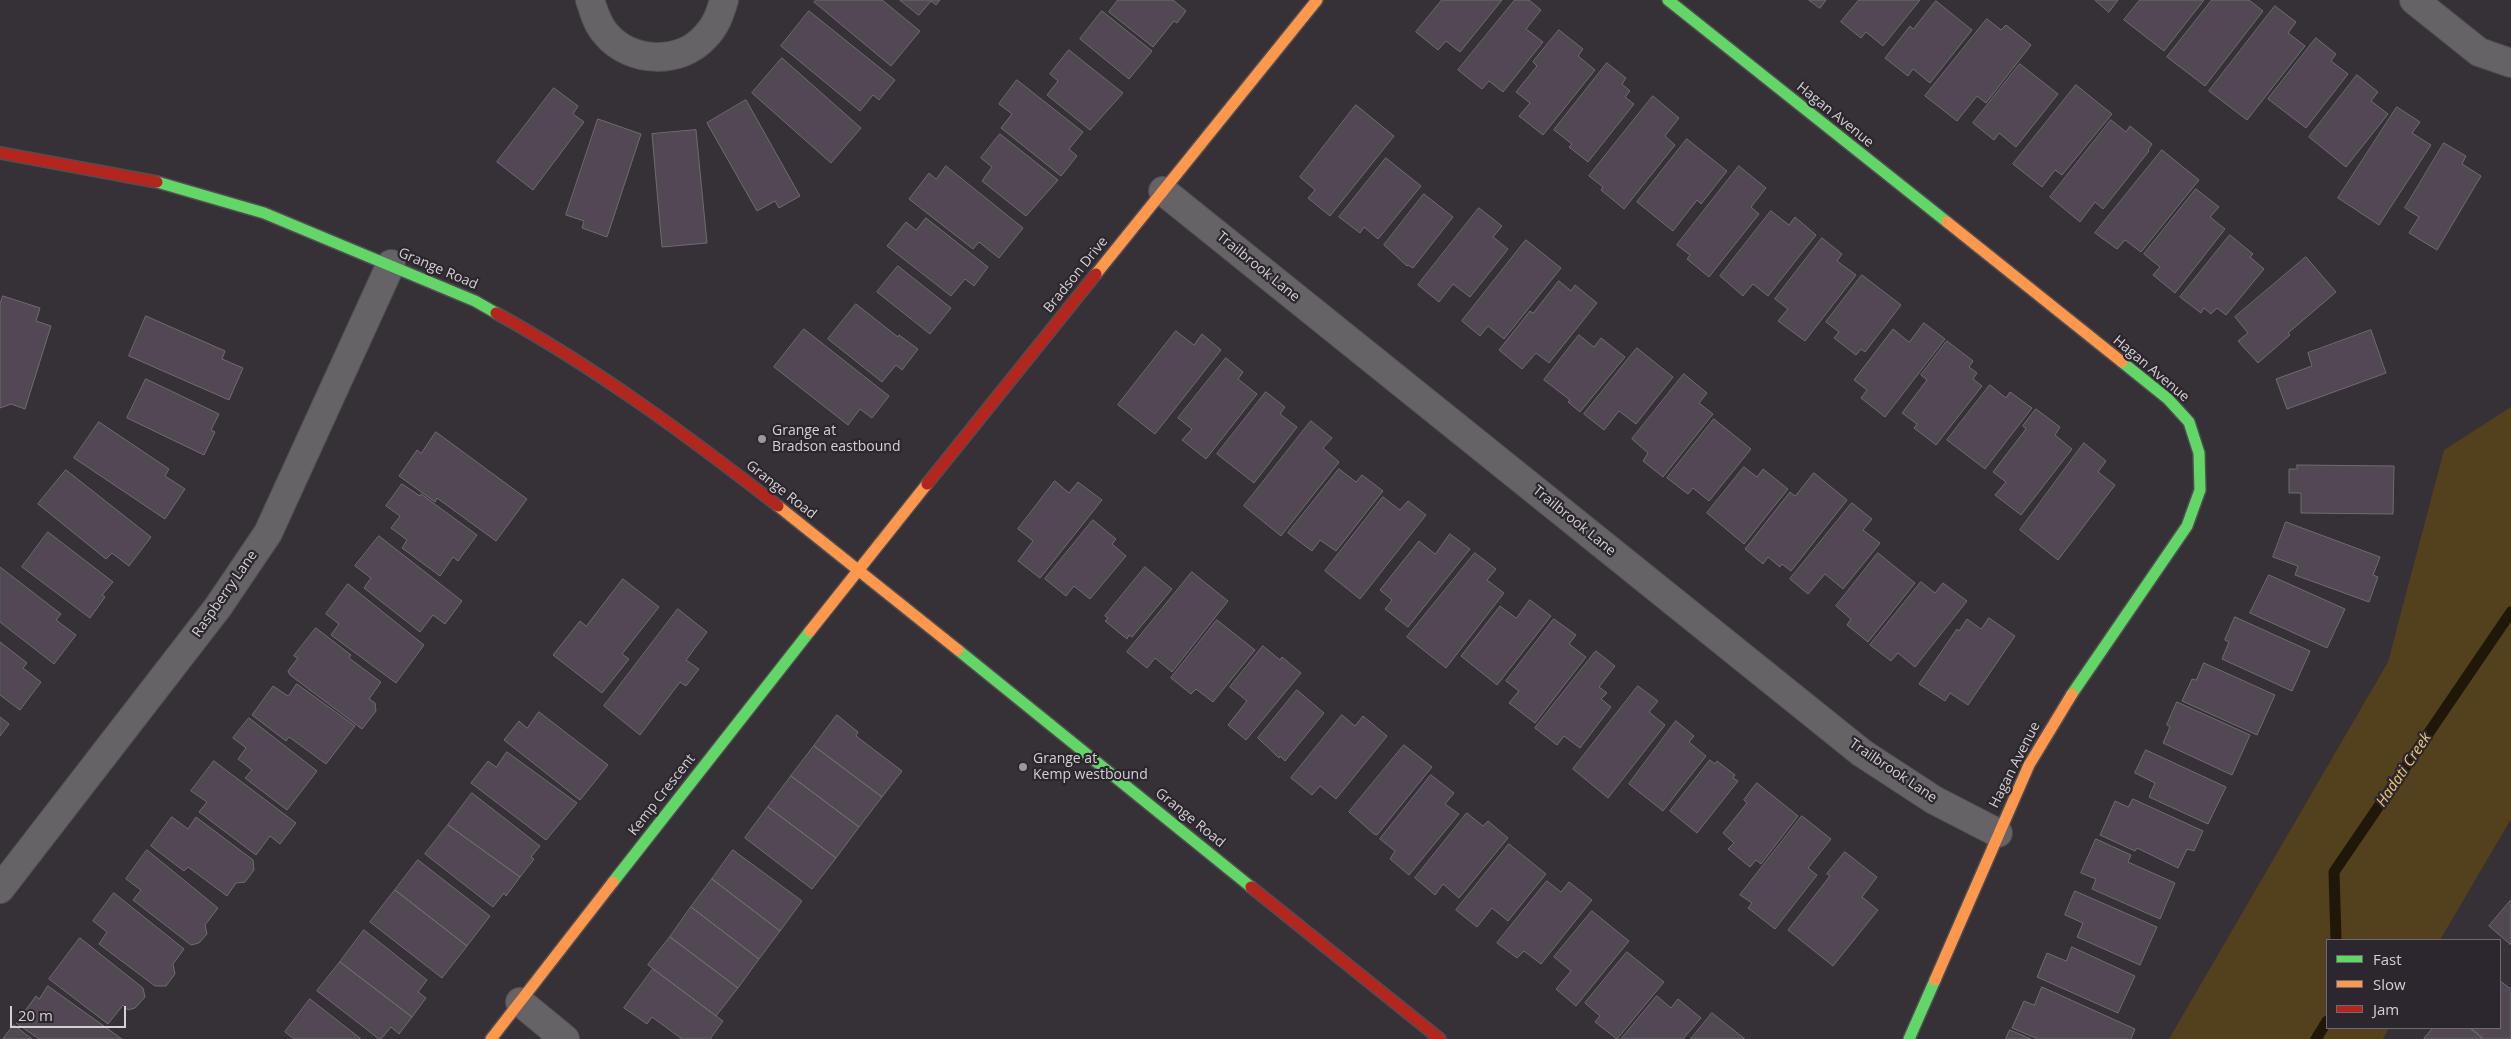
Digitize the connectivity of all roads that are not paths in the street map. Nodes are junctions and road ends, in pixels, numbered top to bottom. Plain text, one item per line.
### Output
1 (590, 0) edge
2 (724, 0) edge
3 (1317, 0) edge
4 (1668, 0) edge
5 (2414, 0) edge
6 (2511, 63) edge
7 (0, 153) edge
8 (1163, 190) junction
9 (391, 264) junction
10 (858, 569) junction
11 (1998, 834) junction
12 (0, 889) edge
13 (520, 1002) junction
14 (491, 1039) edge
15 (565, 1039) edge
16 (1440, 1039) edge
17 (1909, 1039) edge

1 - 2 street
3 - 8 street, Bradson Drive
4 - 11 street, Hagan Avenue
5 - 6 street
7 - 9 street, Grange Road
8 - 10 street, Bradson Drive
8 - 11 street, Trailbrook Lane
9 - 10 street, Grange Road
9 - 12 street, Raspberry Lane
10 - 13 street, Kemp Crescent
10 - 16 street, Grange Road
11 - 17 street, Hagan Avenue
13 - 14 street, Kemp Crescent
13 - 15 street

